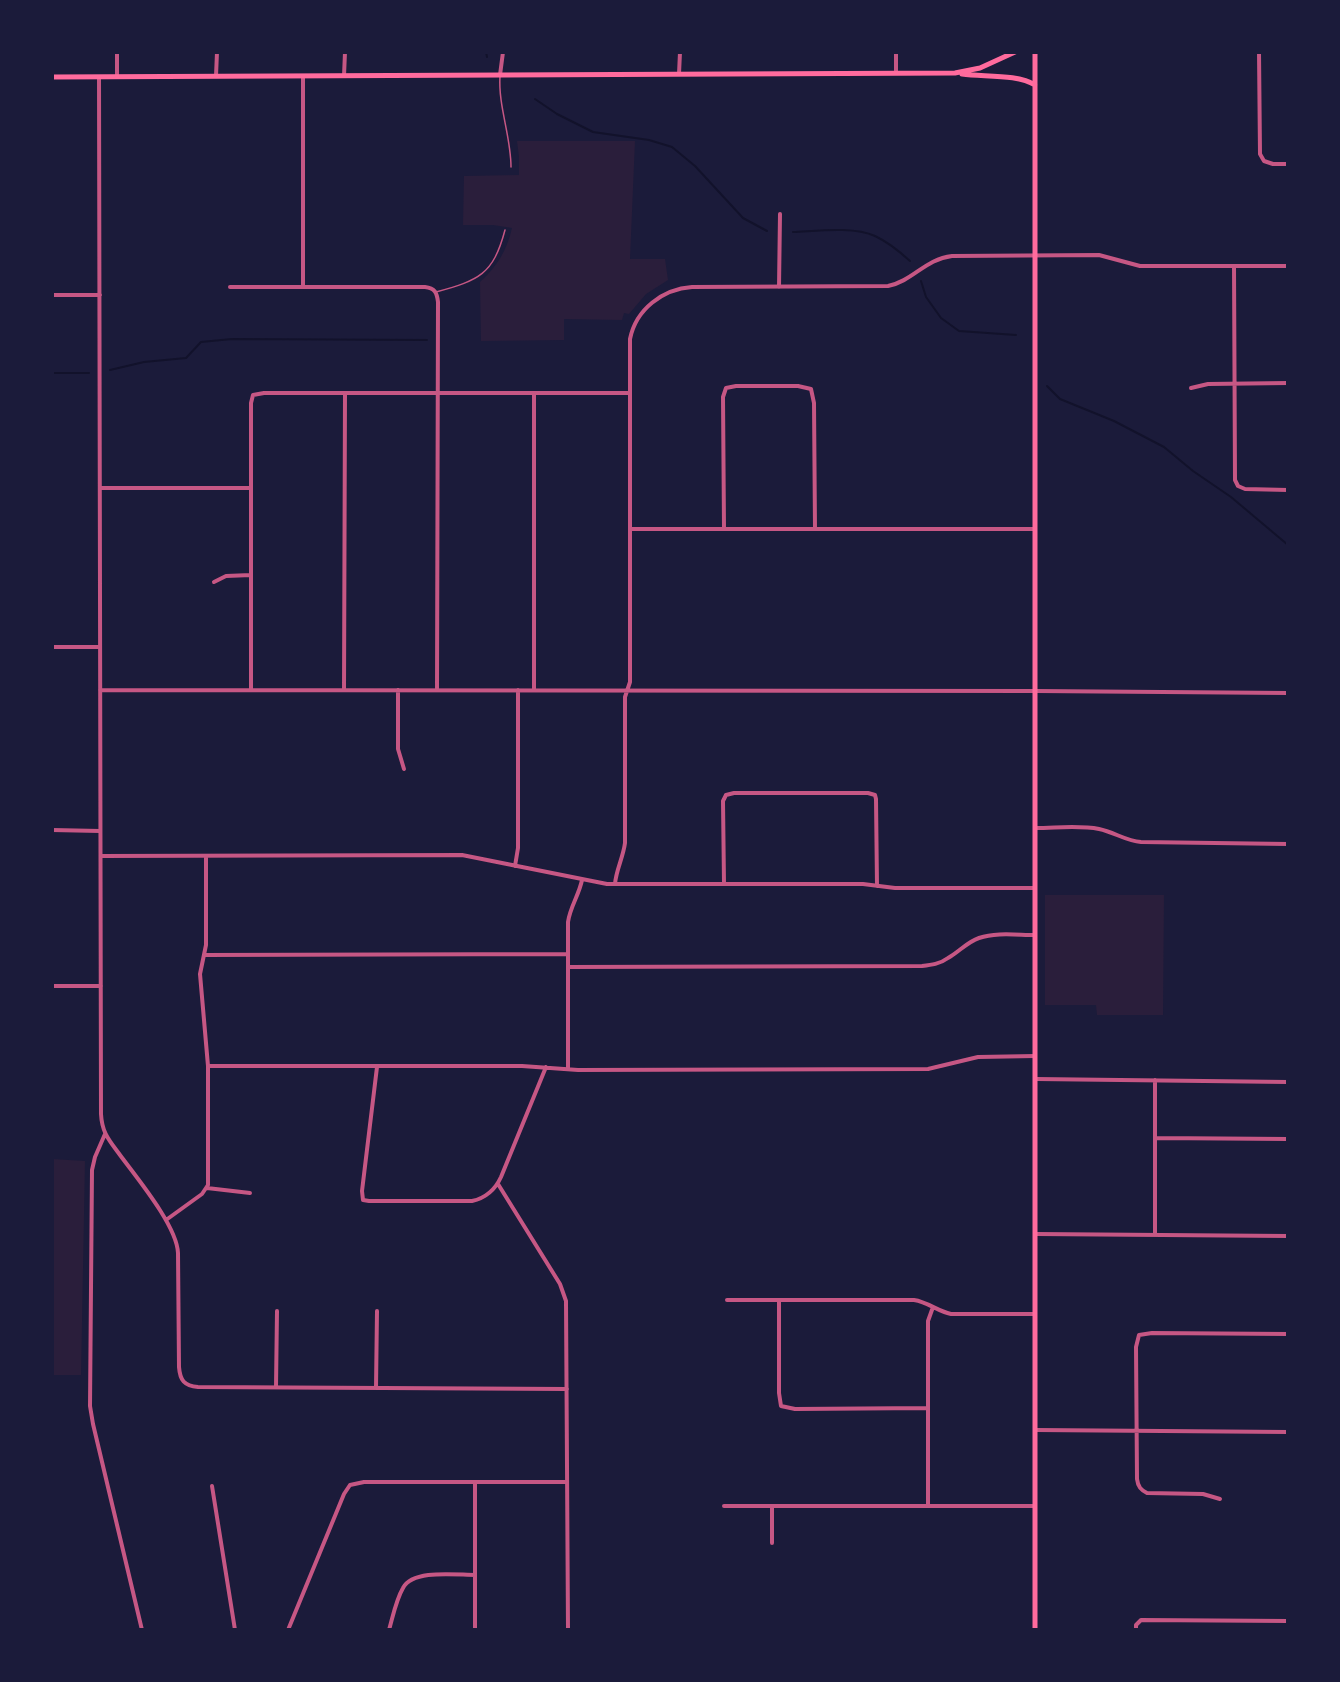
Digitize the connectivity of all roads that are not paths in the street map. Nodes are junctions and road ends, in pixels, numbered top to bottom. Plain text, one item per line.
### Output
1 (117, 52) edge
2 (217, 52) edge
3 (345, 52) edge
4 (503, 52) edge
5 (680, 52) edge
6 (896, 52) edge
7 (1015, 52) edge
8 (1035, 52) edge
9 (1260, 52) edge
10 (896, 73) junction
11 (955, 73) junction
12 (679, 74) junction
13 (500, 75) junction
14 (216, 76) junction
15 (303, 76) junction
16 (344, 76) junction
17 (52, 77) edge
18 (99, 77) junction
19 (117, 77) junction
20 (1035, 85) junction
21 (1287, 164) edge
22 (511, 167) dead end
23 (780, 214) dead end
24 (506, 230) dead end
25 (1036, 255) junction
26 (1234, 266) junction
27 (1287, 266) edge
28 (230, 287) dead end
29 (303, 287) junction
30 (779, 287) junction
31 (435, 292) junction
32 (52, 295) edge
33 (100, 295) junction
34 (1234, 383) junction
35 (1287, 383) edge
36 (1191, 388) dead end
37 (345, 393) junction
38 (438, 393) junction
39 (534, 393) junction
40 (630, 393) junction
41 (100, 488) junction
42 (251, 488) junction
43 (1287, 490) edge
44 (630, 529) junction
45 (724, 529) junction
46 (815, 529) junction
47 (1036, 529) junction
48 (251, 575) junction
49 (214, 582) dead end
50 (52, 647) edge
51 (100, 647) junction
52 (100, 690) junction
53 (251, 690) junction
54 (344, 690) junction
55 (398, 690) junction
56 (437, 690) junction
57 (518, 690) junction
58 (534, 690) junction
59 (627, 690) junction
60 (1036, 691) junction
61 (1287, 693) edge
62 (404, 769) dead end
63 (1036, 828) junction
64 (52, 831) edge
65 (100, 831) junction
66 (1287, 844) edge
67 (100, 856) junction
68 (206, 856) junction
69 (515, 866) junction
70 (582, 880) junction
71 (615, 884) junction
72 (724, 884) junction
73 (877, 886) junction
74 (1036, 888) junction
75 (1036, 935) junction
76 (568, 954) junction
77 (204, 956) junction
78 (568, 967) junction
79 (52, 986) edge
80 (101, 986) junction
81 (1036, 1056) junction
82 (208, 1066) junction
83 (377, 1067) junction
84 (546, 1067) junction
85 (568, 1069) junction
86 (1036, 1079) junction
87 (1155, 1080) junction
88 (1287, 1082) edge
89 (105, 1134) junction
90 (1155, 1138) junction
91 (1287, 1139) edge
92 (498, 1184) junction
93 (207, 1188) junction
94 (250, 1193) dead end
95 (166, 1220) junction
96 (1036, 1234) junction
97 (1155, 1235) junction
98 (1287, 1236) edge
99 (727, 1300) dead end
100 (778, 1300) junction
101 (933, 1307) junction
102 (276, 1311) dead end
103 (377, 1311) dead end
104 (1036, 1314) junction
105 (1287, 1334) edge
106 (276, 1387) junction
107 (376, 1388) junction
108 (567, 1389) junction
109 (928, 1408) junction
110 (1036, 1430) junction
111 (1137, 1431) junction
112 (1287, 1432) edge
113 (475, 1482) junction
114 (567, 1482) junction
115 (212, 1486) dead end
116 (1220, 1499) dead end
117 (724, 1506) dead end
118 (772, 1506) junction
119 (928, 1506) junction
120 (1036, 1506) junction
121 (772, 1543) dead end
122 (475, 1575) junction
123 (1287, 1620) edge
124 (142, 1629) edge
125 (235, 1629) edge
126 (288, 1629) edge
127 (389, 1629) edge
128 (476, 1629) edge
129 (568, 1629) edge
130 (1035, 1629) edge
131 (1136, 1629) edge

1 - 19 street
2 - 14 street
3 - 16 street
4 - 13 street
5 - 12 street
6 - 10 street
7 - 11 main road
8 - 20 main road
9 - 21 street
10 - 11 main road
10 - 12 main road
11 - 20 main road
12 - 13 main road
13 - 16 main road
13 - 22 lane
14 - 15 main road
14 - 19 main road
15 - 16 main road
15 - 29 street
17 - 18 main road
18 - 19 main road
18 - 33 street
20 - 25 main road
23 - 30 street
24 - 31 lane
25 - 26 street
25 - 30 street
25 - 47 main road
26 - 27 street
26 - 34 street
28 - 29 street
29 - 31 street
30 - 40 street
31 - 38 street
32 - 33 street
33 - 41 street
34 - 35 street
34 - 36 street
34 - 43 street
37 - 38 street
37 - 42 street
37 - 54 street
38 - 39 street
38 - 56 street
39 - 40 street
39 - 58 street
40 - 44 street
41 - 42 street
41 - 51 street
42 - 48 street
44 - 45 street
44 - 59 street
45 - 46 street
45 - 46 street
46 - 47 street
47 - 60 main road
48 - 49 street
48 - 53 street
50 - 51 street
51 - 52 street
52 - 53 street
52 - 65 street
53 - 54 street
54 - 55 street
55 - 56 street
55 - 62 street
56 - 57 street
57 - 58 street
57 - 69 street
58 - 59 street
59 - 60 street
59 - 71 street
60 - 61 street
60 - 63 main road
63 - 66 street
63 - 74 main road
64 - 65 street
65 - 67 street
67 - 68 street
67 - 80 street
68 - 69 street
68 - 77 street
69 - 70 street
70 - 71 street
70 - 76 street
71 - 72 street
72 - 73 street
72 - 73 street
73 - 74 street
74 - 75 main road
75 - 78 street
75 - 81 main road
76 - 77 street
76 - 78 street
77 - 82 street
78 - 85 street
79 - 80 street
80 - 89 street
81 - 85 street
81 - 86 main road
82 - 83 street
82 - 93 street
83 - 84 street
83 - 92 street
84 - 85 street
84 - 92 street
86 - 87 street
86 - 96 main road
87 - 88 street
87 - 90 street
89 - 95 street
89 - 124 street
90 - 91 street
90 - 97 street
92 - 108 street
93 - 94 street
93 - 95 street
95 - 106 street
96 - 97 street
96 - 104 main road
97 - 98 street
99 - 100 street
100 - 101 street
100 - 109 street
101 - 104 street
101 - 109 street
102 - 106 street
103 - 107 street
104 - 110 main road
105 - 111 street
106 - 107 street
107 - 108 street
108 - 114 street
109 - 119 street
110 - 111 street
110 - 120 main road
111 - 112 street
111 - 116 street
113 - 114 street
113 - 122 street
113 - 126 street
114 - 129 street
115 - 125 street
117 - 118 street
118 - 119 street
118 - 121 street
119 - 120 street
120 - 130 main road
122 - 127 street
122 - 128 street
123 - 131 street

